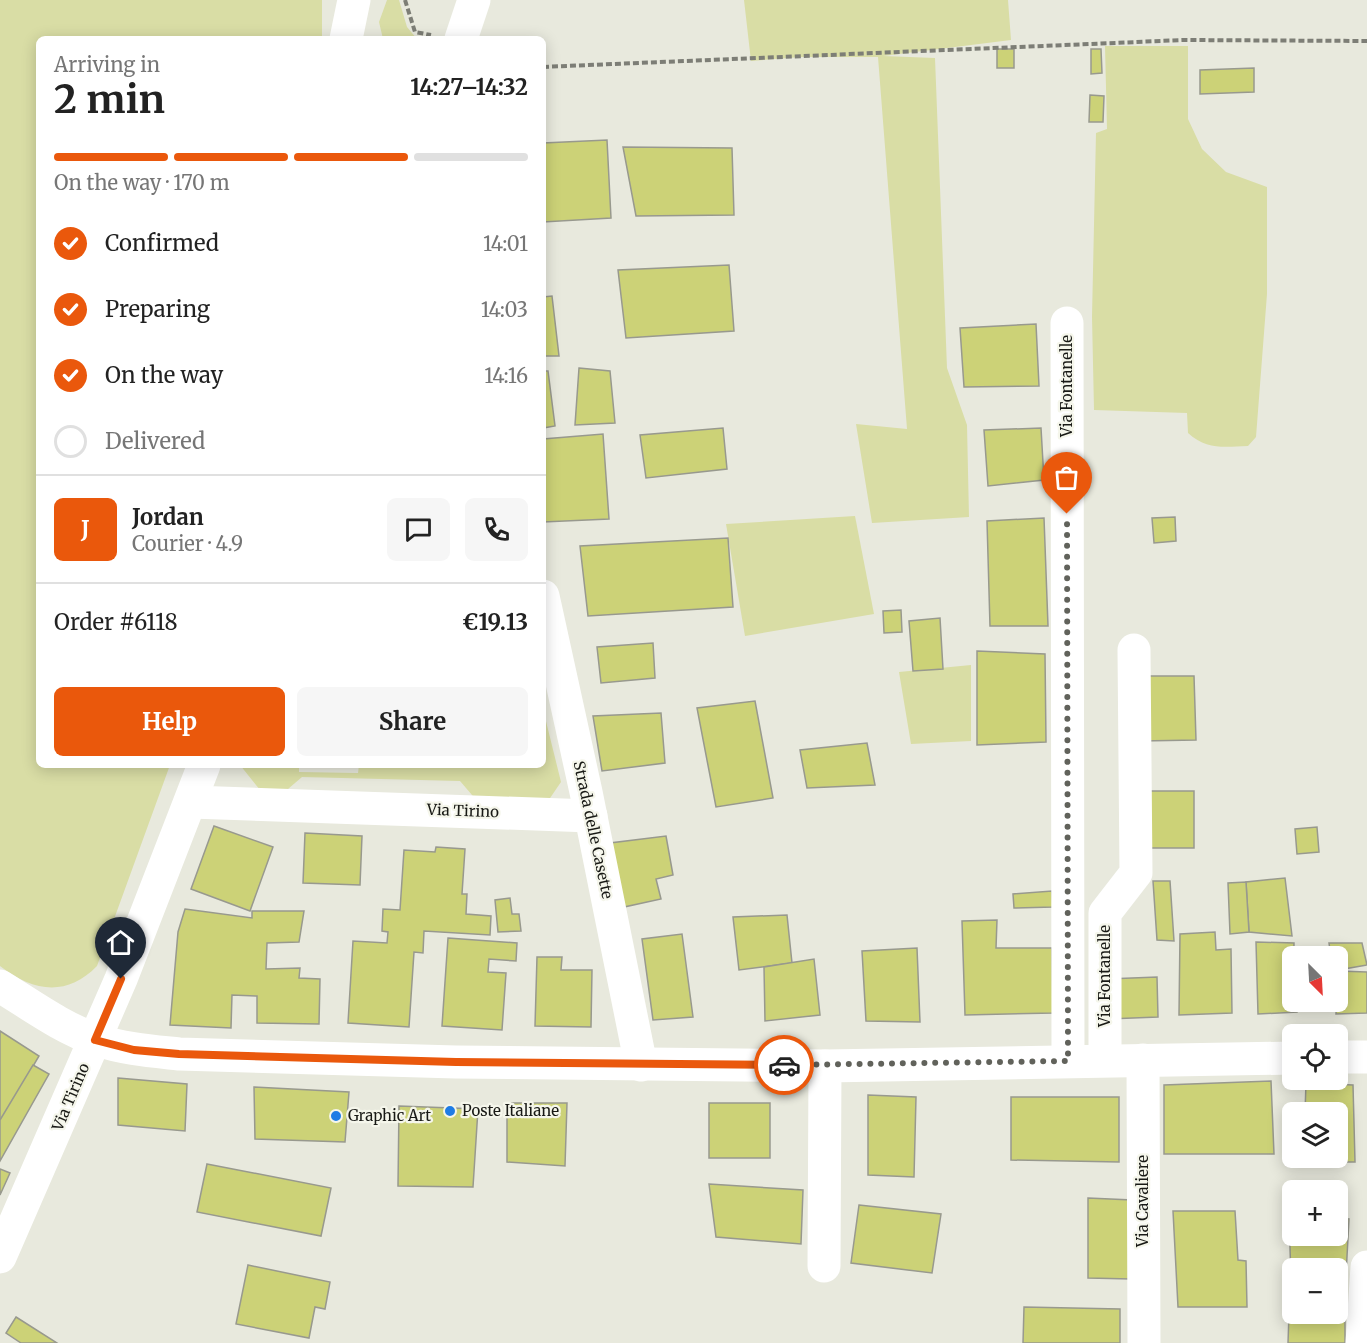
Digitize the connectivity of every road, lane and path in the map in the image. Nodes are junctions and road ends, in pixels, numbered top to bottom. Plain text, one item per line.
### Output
1 (405, 0) edge
2 (474, 0) edge
3 (354, 3) edge
4 (347, 36) edge
5 (365, 36) edge
6 (455, 36) edge
7 (1367, 41) edge
8 (546, 67) edge
9 (1067, 323) dead end
10 (546, 610) edge
11 (1134, 650) dead end
12 (203, 768) edge
13 (191, 802) junction
14 (591, 816) junction
15 (0, 986) edge
16 (95, 1040) junction
17 (1367, 1057) edge
18 (1282, 1058) edge
19 (1348, 1058) edge
20 (1105, 1060) junction
21 (1143, 1060) junction
22 (1068, 1061) junction
23 (640, 1065) junction
24 (825, 1066) junction
25 (0, 1257) edge
26 (824, 1266) dead end
27 (1367, 1267) edge
28 (1144, 1343) edge
29 (1362, 1343) edge

1 - 6 path
2 - 6 street
3 - 4 street
3 - 5 street
7 - 8 path
9 - 22 street, Via Fontanelle
10 - 14 street, Strada delle Casette
11 - 20 street, Via Fontanelle
12 - 13 street, Via Tirino
13 - 14 street, Via Tirino
13 - 16 street, Via Tirino
14 - 23 street, Strada delle Casette
15 - 16 street
16 - 23 street
16 - 25 street, Via Tirino
17 - 19 street
18 - 21 street
20 - 21 street
20 - 22 street
21 - 28 street, Via Cavaliere
22 - 24 street
23 - 24 street
24 - 26 street
27 - 29 street

